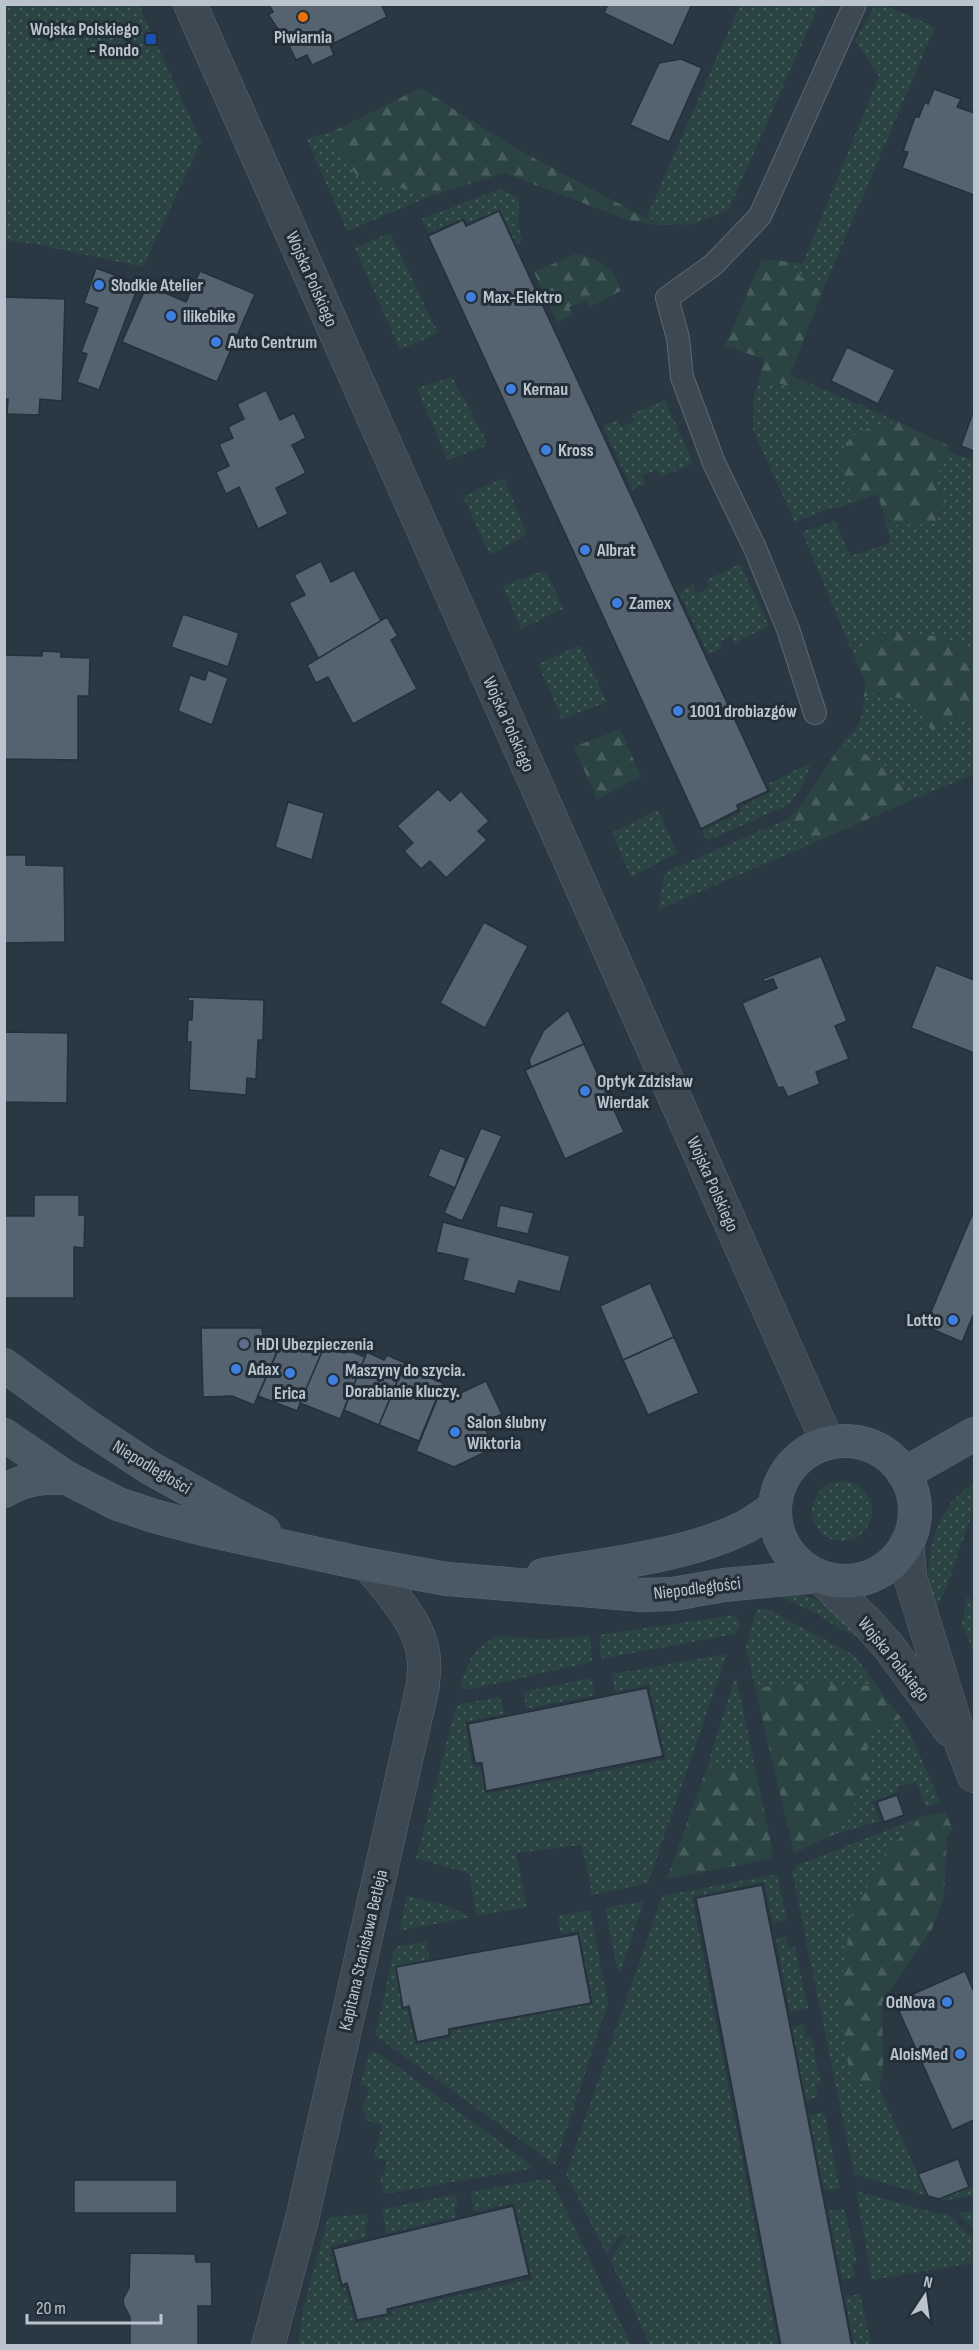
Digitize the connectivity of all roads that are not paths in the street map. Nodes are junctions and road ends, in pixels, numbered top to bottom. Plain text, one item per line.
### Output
1 (190, 4) edge
2 (855, 4) edge
3 (816, 713) dead end
4 (4, 1365) edge
5 (975, 1434) edge
6 (4, 1435) edge
7 (828, 1443) junction
8 (904, 1474) junction
9 (68, 1478) junction
10 (4, 1491) edge
11 (775, 1507) junction
12 (908, 1542) junction
13 (309, 1552) junction
14 (369, 1565) junction
15 (819, 1576) junction
16 (502, 1583) junction
17 (969, 1762) edge
18 (268, 2346) edge

1 - 7 street, Wojska Polskiego
2 - 3 lane
4 - 13 main road, Niepodległości
5 - 8 main road
6 - 9 main road, Niepodległości
7 - 8 main road
7 - 11 main road
8 - 12 main road
9 - 10 main road
9 - 13 main road, Niepodległości
11 - 15 main road
11 - 16 main road, Niepodległości
12 - 15 main road
12 - 17 street, Wojska Polskiego
13 - 14 main road, Niepodległości
14 - 16 main road, Niepodległości
14 - 18 street, Kapitana Stanisława Betleja
15 - 16 main road, Niepodległości
15 - 17 street, Wojska Polskiego

